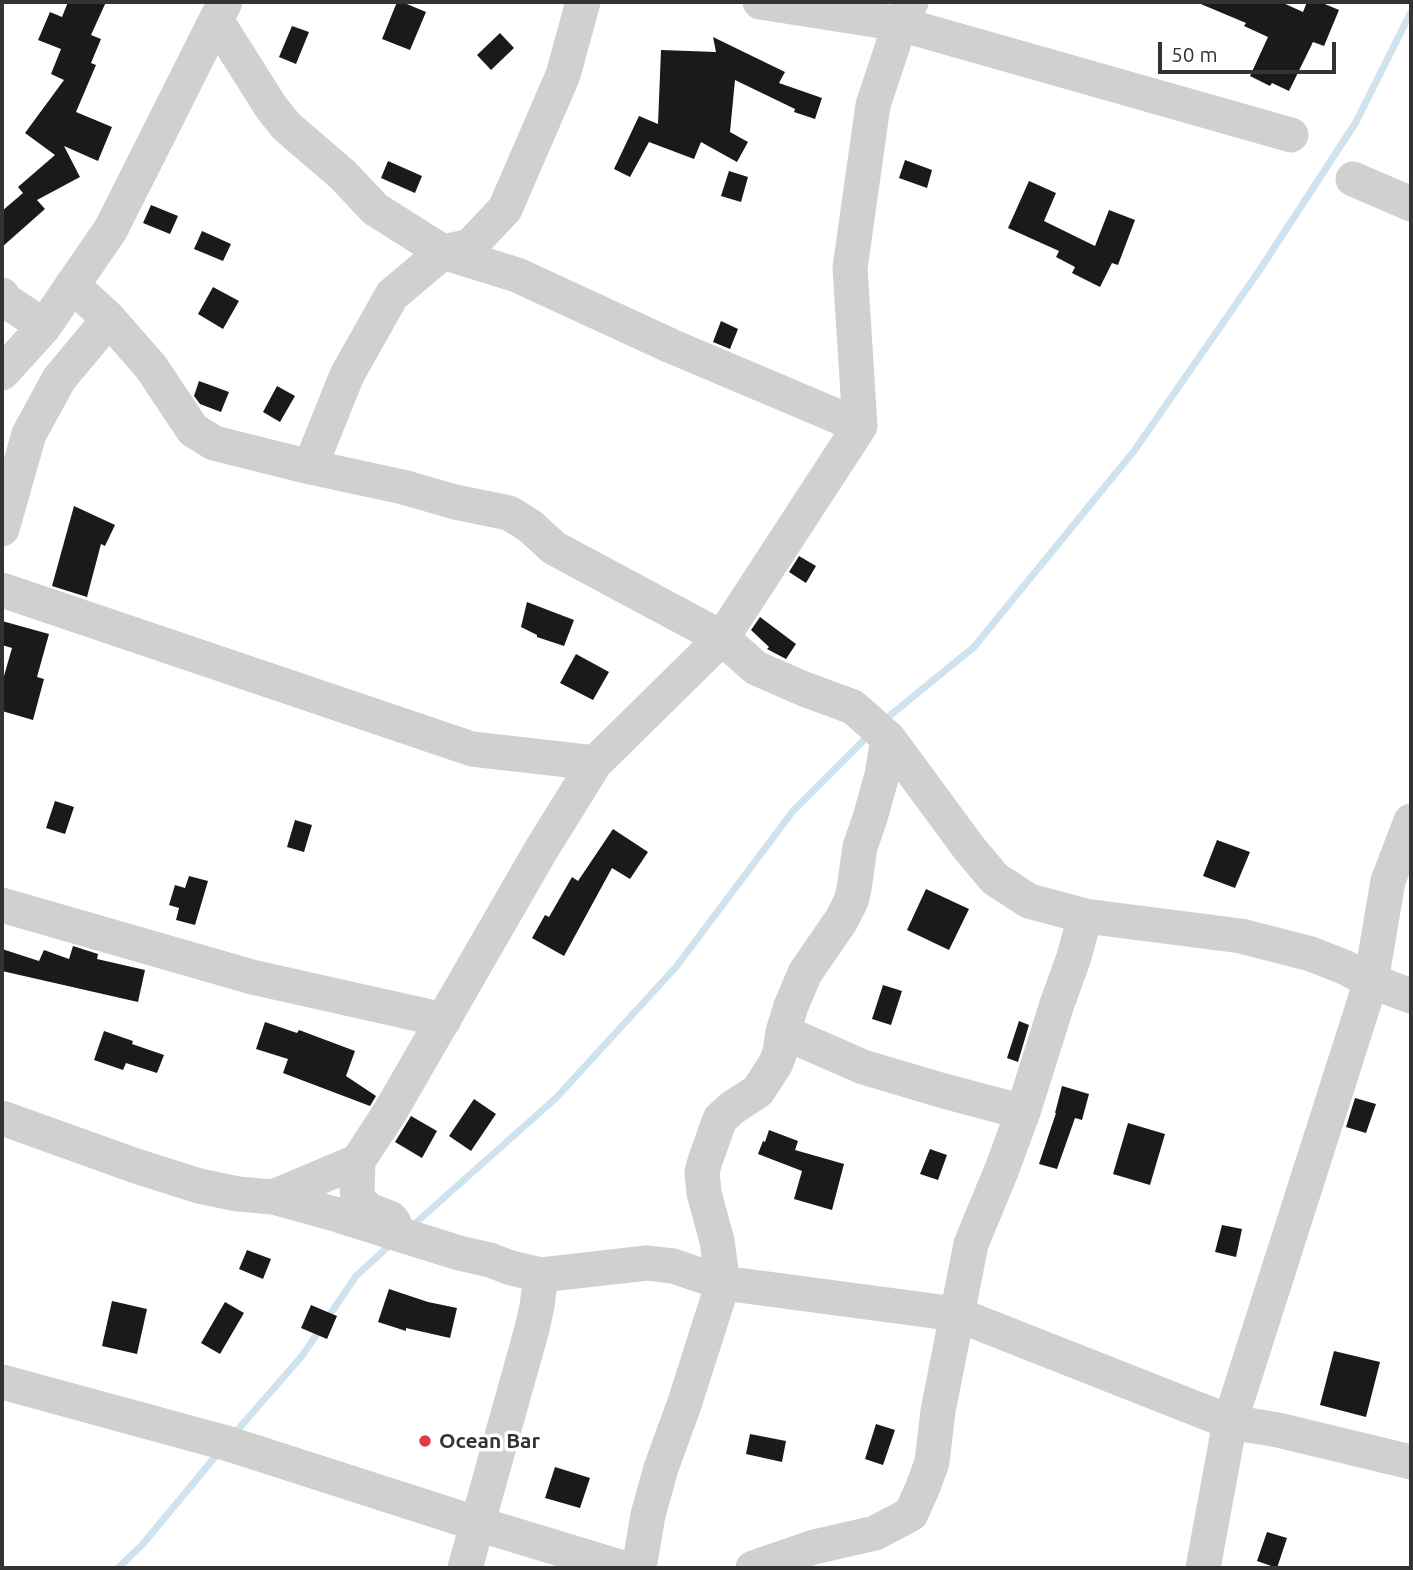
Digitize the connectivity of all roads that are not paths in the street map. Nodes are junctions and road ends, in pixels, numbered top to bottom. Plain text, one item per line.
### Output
1 (583, 2) edge
2 (760, 2) edge
3 (220, 11) edge
4 (905, 13) edge
5 (1291, 135) dead end
6 (1353, 179) dead end
7 (1411, 204) edge
8 (443, 252) junction
9 (72, 285) junction
10 (2, 295) edge
11 (109, 318) junction
12 (43, 328) junction
13 (2, 373) edge
14 (860, 426) junction
15 (310, 467) junction
16 (2, 529) edge
17 (2, 590) edge
18 (722, 638) junction
19 (888, 738) junction
20 (595, 763) junction
21 (1411, 821) edge
22 (2, 905) edge
23 (1084, 916) junction
24 (1371, 981) junction
25 (1411, 996) edge
26 (444, 1020) junction
27 (783, 1032) junction
28 (1023, 1112) junction
29 (2, 1118) edge
30 (358, 1161) junction
31 (273, 1197) junction
32 (393, 1233) junction
33 (541, 1275) junction
34 (723, 1283) junction
35 (957, 1314) junction
36 (2, 1382) edge
37 (1230, 1422) junction
38 (1411, 1462) edge
39 (478, 1524) junction
40 (465, 1568) edge
41 (623, 1568) edge
42 (639, 1568) edge
43 (753, 1568) edge
44 (1203, 1568) edge

1 - 8 street
2 - 4 street
3 - 8 street
3 - 9 street
4 - 5 street
4 - 14 street
6 - 7 street
8 - 14 street
8 - 15 street
9 - 11 street
9 - 12 street
10 - 12 street
11 - 15 street
11 - 16 street
12 - 13 street
14 - 18 street
15 - 18 street
17 - 20 street
18 - 19 street
18 - 20 street
19 - 23 street
19 - 27 street
20 - 26 street
21 - 24 street
22 - 26 street
23 - 24 street
23 - 28 street
24 - 25 street
24 - 37 street
26 - 30 street
27 - 28 street
27 - 34 street
28 - 35 street
29 - 31 street
30 - 31 street
30 - 32 street
31 - 32 street
32 - 33 street
33 - 34 street
33 - 39 street
34 - 35 street
34 - 42 street
35 - 37 street
35 - 43 street
36 - 39 street
37 - 38 street
37 - 44 street
39 - 40 street
39 - 41 street

